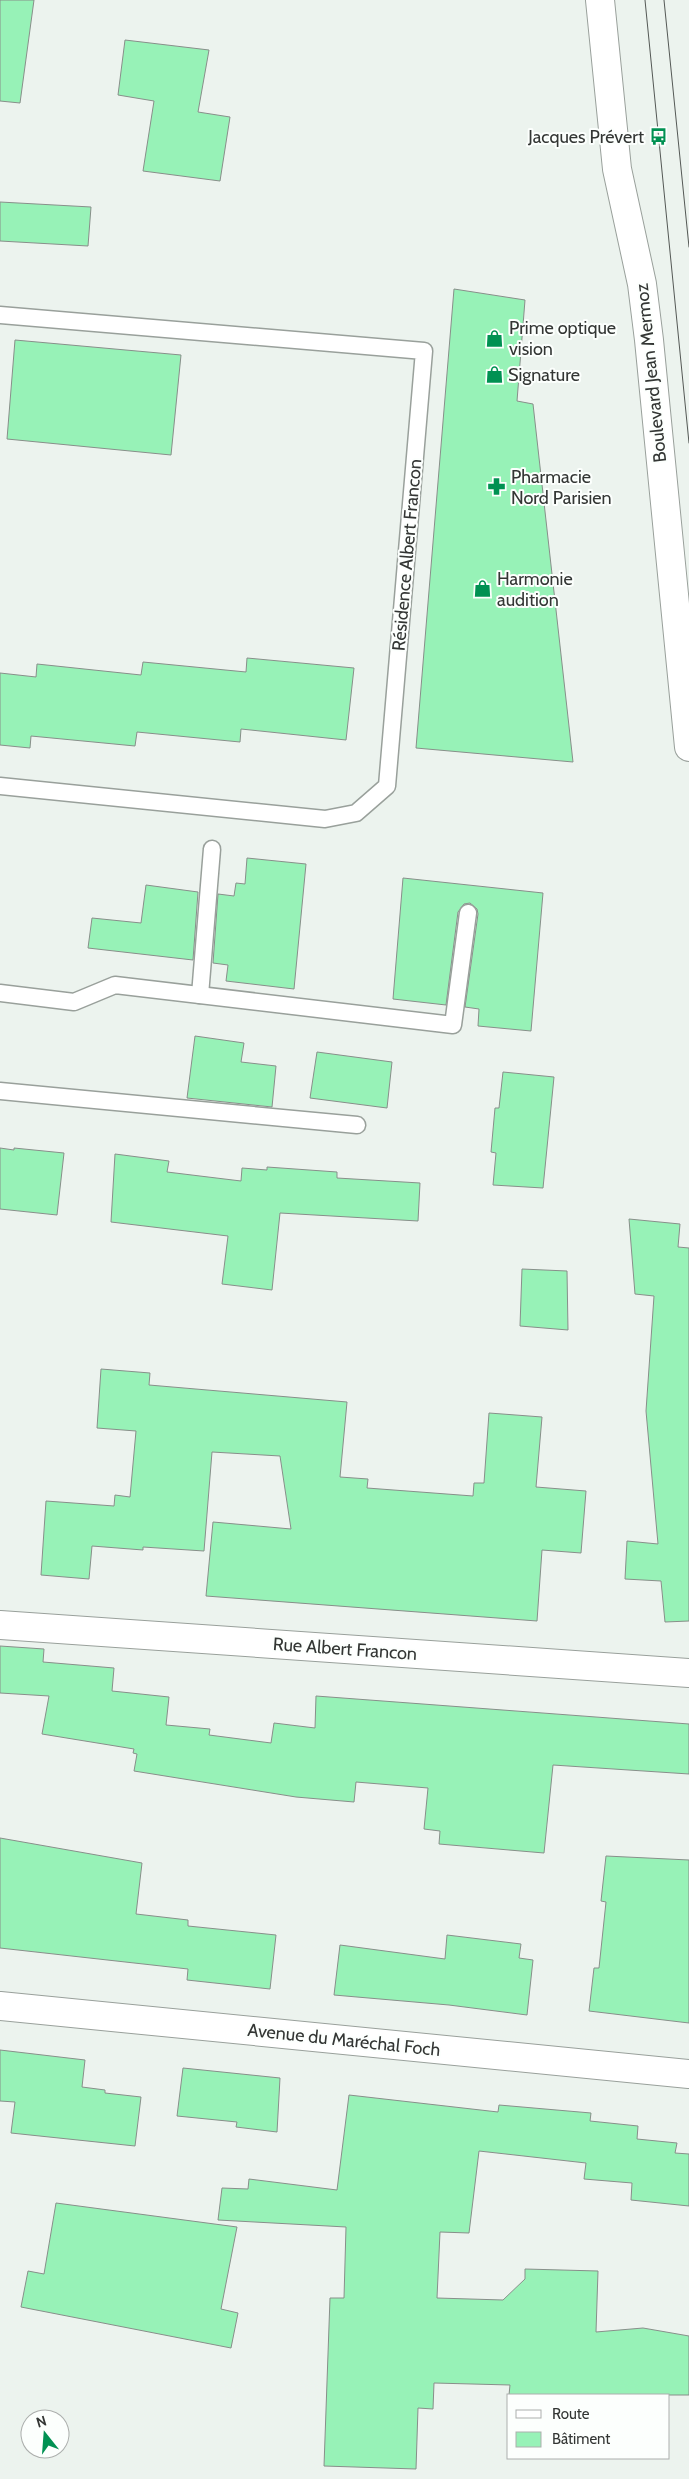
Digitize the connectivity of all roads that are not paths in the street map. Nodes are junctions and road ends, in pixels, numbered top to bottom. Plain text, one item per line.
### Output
1 (600, 0) edge
2 (0, 315) edge
3 (689, 747) edge
4 (0, 786) edge
5 (212, 849) dead end
6 (468, 912) dead end
7 (0, 993) edge
8 (200, 995) junction
9 (0, 1091) edge
10 (357, 1125) dead end
11 (0, 1625) edge
12 (689, 1673) edge
13 (0, 2006) edge
14 (689, 2074) edge

1 - 3 street, Boulevard Jean Mermoz
2 - 4 lane, Résidence Albert Francon
5 - 8 lane
6 - 8 lane
7 - 8 lane
9 - 10 lane
11 - 12 street, Rue Albert Francon
13 - 14 street, Avenue du Maréchal Foch

